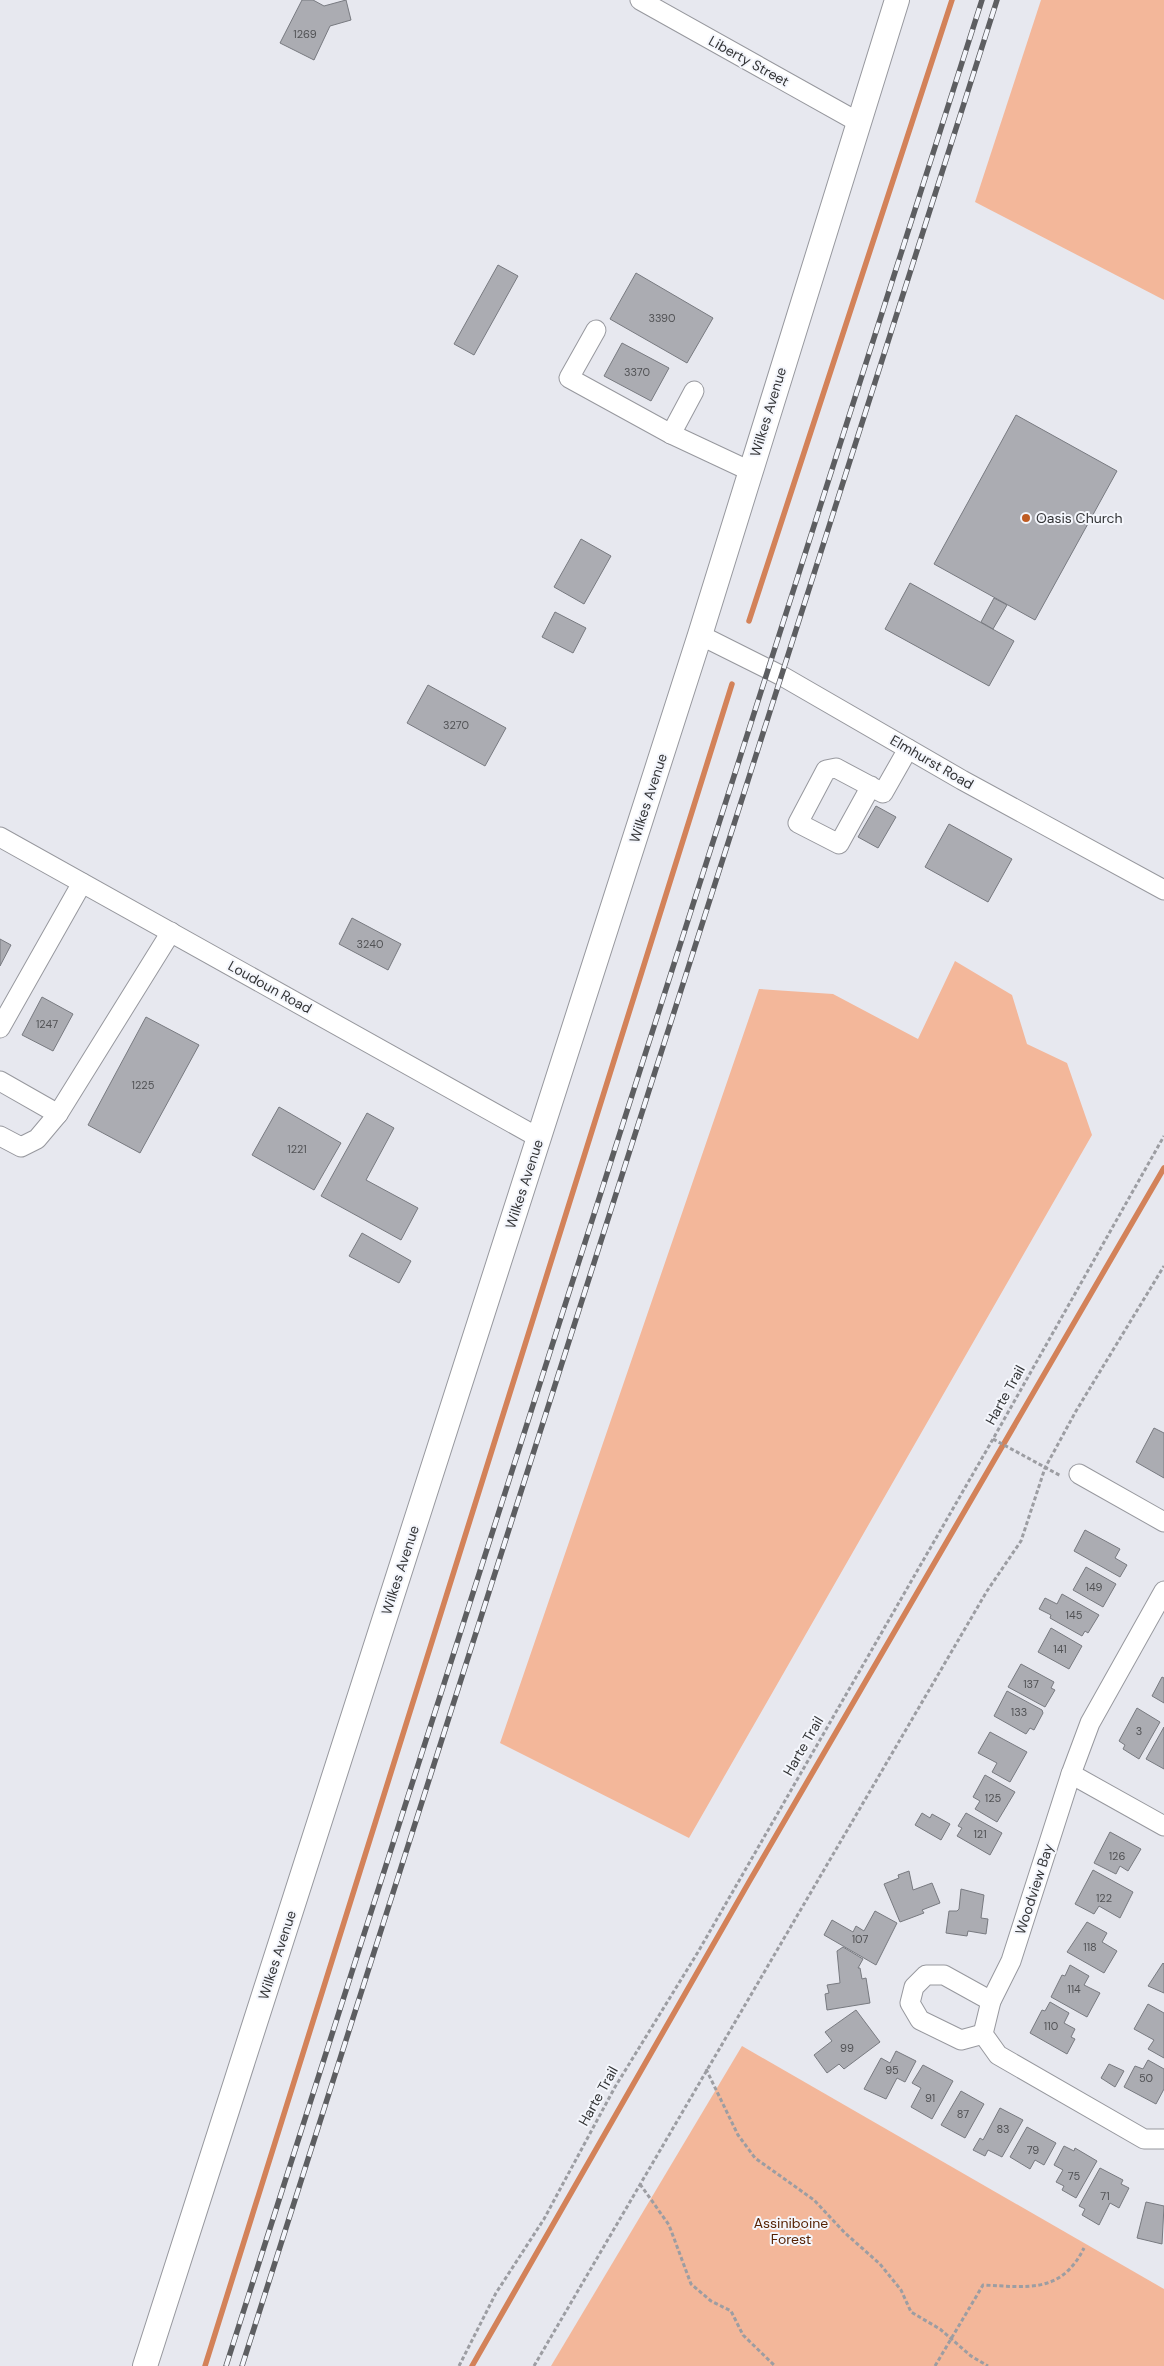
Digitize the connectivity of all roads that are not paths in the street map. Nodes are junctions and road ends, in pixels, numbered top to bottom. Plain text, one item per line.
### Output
1 (640, 0) edge
2 (897, 0) edge
3 (858, 122) junction
4 (596, 330) dead end
5 (694, 392) dead end
6 (671, 434) junction
7 (750, 471) junction
8 (700, 636) junction
9 (908, 749) junction
10 (871, 786) dead end
11 (0, 837) edge
12 (82, 884) junction
13 (1164, 890) edge
14 (171, 932) junction
15 (0, 1028) edge
16 (0, 1081) edge
17 (58, 1114) junction
18 (0, 1136) edge
19 (539, 1138) junction
20 (1079, 1474) road end
21 (1164, 1522) edge
22 (1164, 1591) edge
23 (1071, 1774) junction
24 (1164, 1826) edge
25 (991, 2001) junction
26 (983, 2034) junction
27 (1164, 2139) edge
28 (145, 2366) edge

1 - 3 street, Liberty Street
2 - 3 main road, Wilkes Avenue
3 - 7 main road, Wilkes Avenue
4 - 6 street
5 - 6 street
6 - 7 street
7 - 8 main road, Wilkes Avenue
8 - 9 street, Elmhurst Road
8 - 19 main road, Wilkes Avenue
9 - 10 street
9 - 13 street, Elmhurst Road
11 - 12 street, Loudoun Road
12 - 14 street, Loudoun Road
12 - 15 street
14 - 17 street
14 - 19 street, Loudoun Road
16 - 17 street
17 - 18 street
19 - 28 main road, Wilkes Avenue
20 - 21 street
22 - 23 street, Woodview Bay
23 - 24 street
23 - 25 street, Woodview Bay
25 - 26 street, Woodview Bay
25 - 26 street
26 - 27 street

